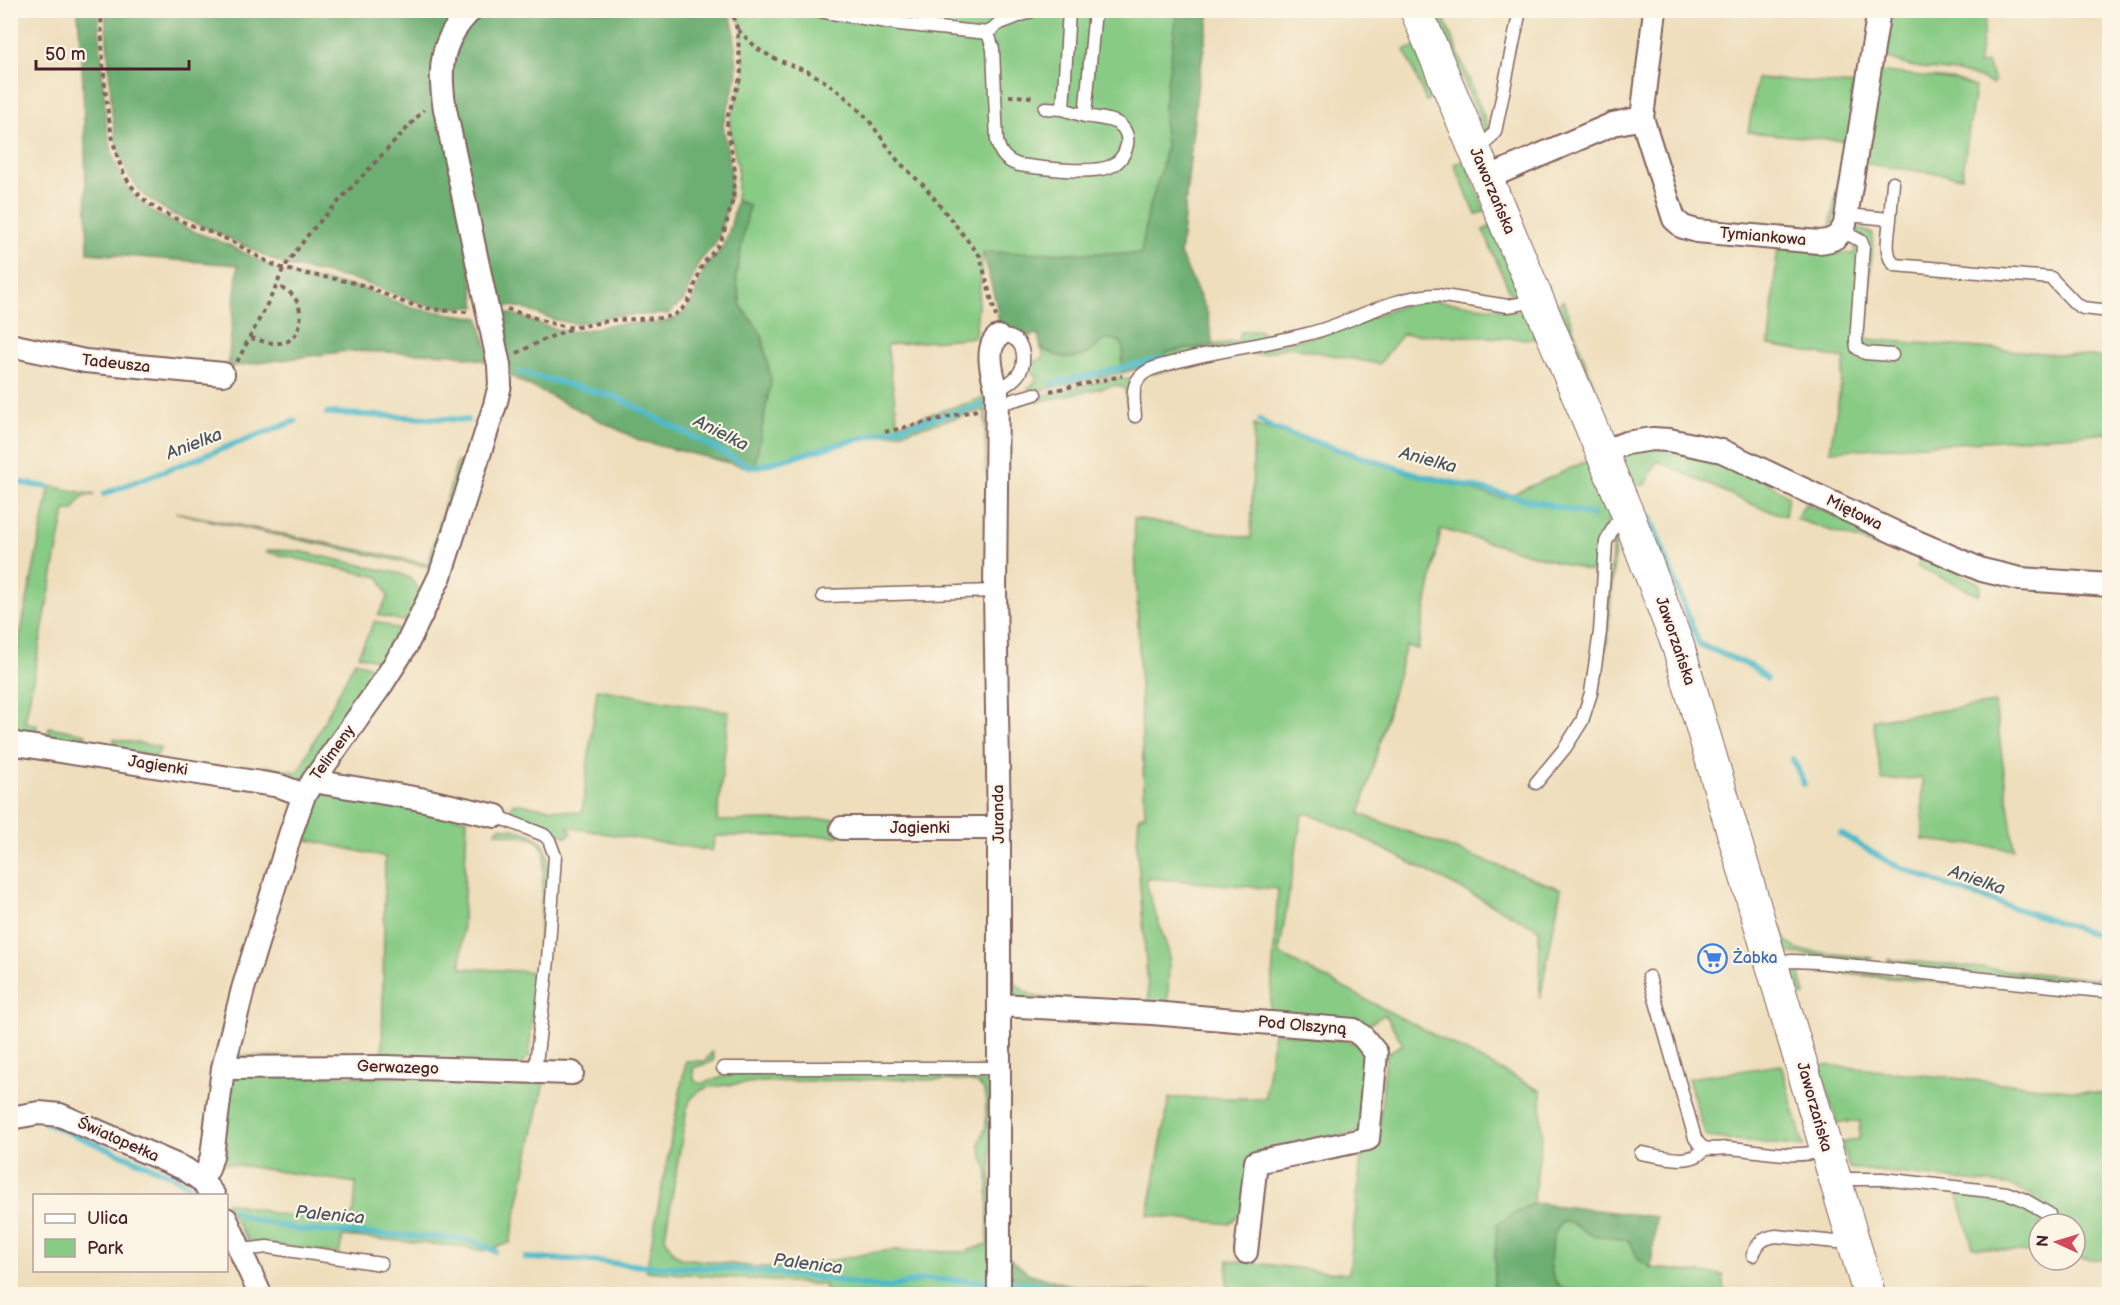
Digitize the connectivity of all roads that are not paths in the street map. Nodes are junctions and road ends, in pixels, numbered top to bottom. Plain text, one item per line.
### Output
1 (471, 10) edge
2 (813, 10) edge
3 (1034, 10) edge
4 (1070, 10) edge
5 (1095, 10) edge
6 (1416, 10) edge
7 (1520, 10) edge
8 (1655, 10) edge
9 (1879, 10) edge
10 (988, 33) junction
11 (1045, 108) road end
12 (1064, 109) junction
13 (1085, 116) junction
14 (1642, 118) junction
15 (1474, 147) junction
16 (1487, 178) junction
17 (1893, 183) dead end
18 (1890, 219) junction
19 (1844, 223) junction
20 (1538, 301) junction
21 (2109, 311) edge
22 (998, 337) joint
23 (10, 345) edge
24 (1892, 355) dead end
25 (229, 370) road end
26 (1035, 394) road end
27 (996, 401) junction
28 (1136, 416) dead end
29 (1602, 452) junction
30 (1629, 516) junction
31 (2109, 585) edge
32 (995, 591) junction
33 (823, 596) dead end
34 (10, 743) edge
35 (1536, 783) dead end
36 (308, 788) junction
37 (496, 816) joint
38 (842, 828) dead end
39 (999, 828) junction
40 (1773, 963) junction
41 (1649, 977) dead end
42 (2101, 992) dead end
43 (999, 1005) junction
44 (223, 1068) junction
45 (723, 1068) dead end
46 (998, 1068) junction
47 (536, 1072) junction
48 (572, 1073) dead end
49 (10, 1118) edge
50 (1705, 1148) junction
51 (1827, 1150) junction
52 (1641, 1153) dead end
53 (1835, 1180) junction
54 (208, 1188) edge
55 (2046, 1212) edge
56 (228, 1223) edge
57 (1853, 1240) junction
58 (242, 1250) junction
59 (1246, 1252) dead end
60 (1753, 1255) dead end
61 (381, 1264) dead end
62 (260, 1294) edge
63 (999, 1294) edge
64 (1869, 1294) edge

1 - 36 street, Telimeny
2 - 10 lane
3 - 10 lane
4 - 12 lane
5 - 13 lane
6 - 15 street, Jaworzańska
7 - 15 lane
8 - 14 street, Tymiankowa
9 - 19 street
10 - 13 lane
11 - 12 lane
12 - 13 lane
14 - 16 street
14 - 19 street, Tymiankowa
15 - 16 street, Jaworzańska
16 - 20 street, Jaworzańska
17 - 18 lane
18 - 19 lane
18 - 21 lane
19 - 24 lane
20 - 28 lane
20 - 29 street, Jaworzańska
22 - 27 street, Juranda
22 - 27 lane
23 - 25 street, Tadeusza
26 - 27 lane
27 - 32 street, Juranda
29 - 30 street, Jaworzańska
29 - 31 street, Miętowa
30 - 35 lane
30 - 40 street, Jaworzańska
32 - 33 lane
32 - 39 street, Juranda
34 - 36 street, Jagienki
36 - 37 street, Jagienki
36 - 44 street, Telimeny
37 - 47 lane
38 - 39 street, Jagienki
39 - 43 street, Juranda
40 - 42 lane
40 - 51 street, Jaworzańska
41 - 50 lane
43 - 46 street, Juranda
43 - 59 street, Pod Olszyną
44 - 47 street, Gerwazego
44 - 54 street, Telimeny
45 - 46 lane
46 - 63 street, Juranda
47 - 48 street, Gerwazego
49 - 54 street, Światopełka
50 - 51 lane
50 - 52 lane
51 - 53 street, Jaworzańska
53 - 55 lane
53 - 57 street, Jaworzańska
56 - 58 street
57 - 60 lane
57 - 64 street, Jaworzańska
58 - 61 lane
58 - 62 street

